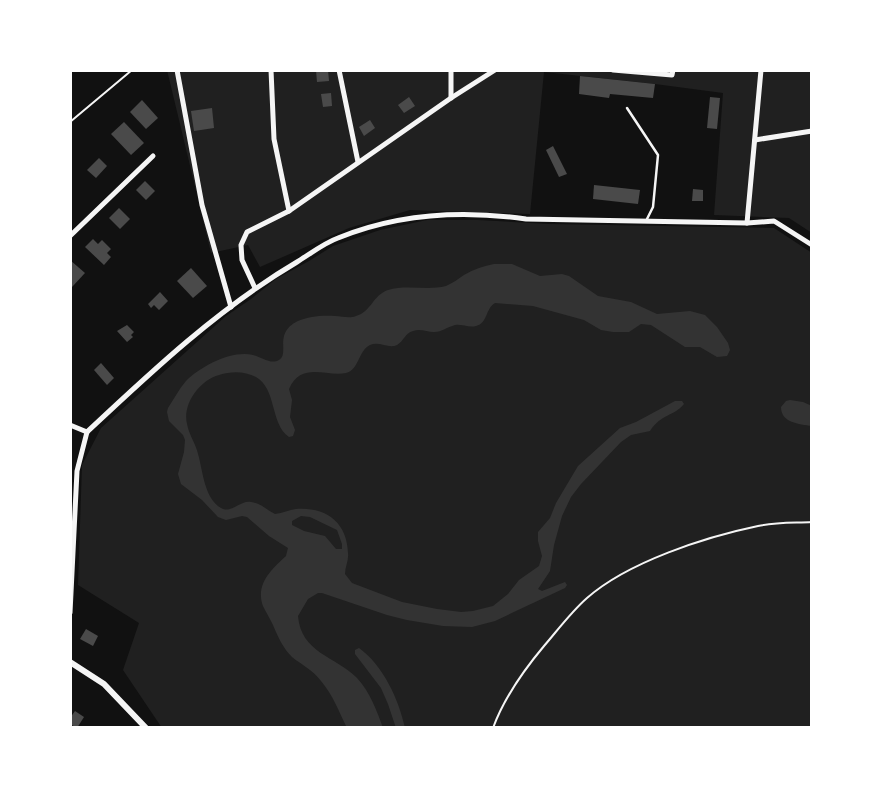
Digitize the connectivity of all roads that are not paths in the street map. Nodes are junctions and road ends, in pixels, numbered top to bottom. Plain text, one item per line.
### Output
1 (177, 70) edge
2 (271, 70) edge
3 (339, 70) edge
4 (451, 70) edge
5 (495, 70) edge
6 (613, 70) edge
7 (761, 70) edge
8 (673, 73) edge
9 (451, 98) junction
10 (627, 108) dead end
11 (812, 131) edge
12 (755, 140) junction
13 (153, 156) dead end
14 (358, 162) junction
15 (289, 211) junction
16 (646, 221) junction
17 (747, 223) junction
18 (70, 236) edge
19 (812, 245) edge
20 (256, 288) junction
21 (231, 307) junction
22 (70, 425) edge
23 (87, 432) junction
24 (73, 511) edge
25 (70, 613) edge
26 (70, 662) edge
27 (146, 728) edge

1 - 21 street
2 - 15 street
3 - 14 street
4 - 9 street
5 - 9 street
6 - 8 street
7 - 12 street
9 - 14 street
10 - 16 lane
11 - 12 street
12 - 17 street
13 - 18 street
14 - 15 street
15 - 20 street
16 - 17 street
16 - 20 street
17 - 19 street
20 - 21 street
21 - 23 street
22 - 23 street
23 - 24 street
24 - 25 street
26 - 27 street

